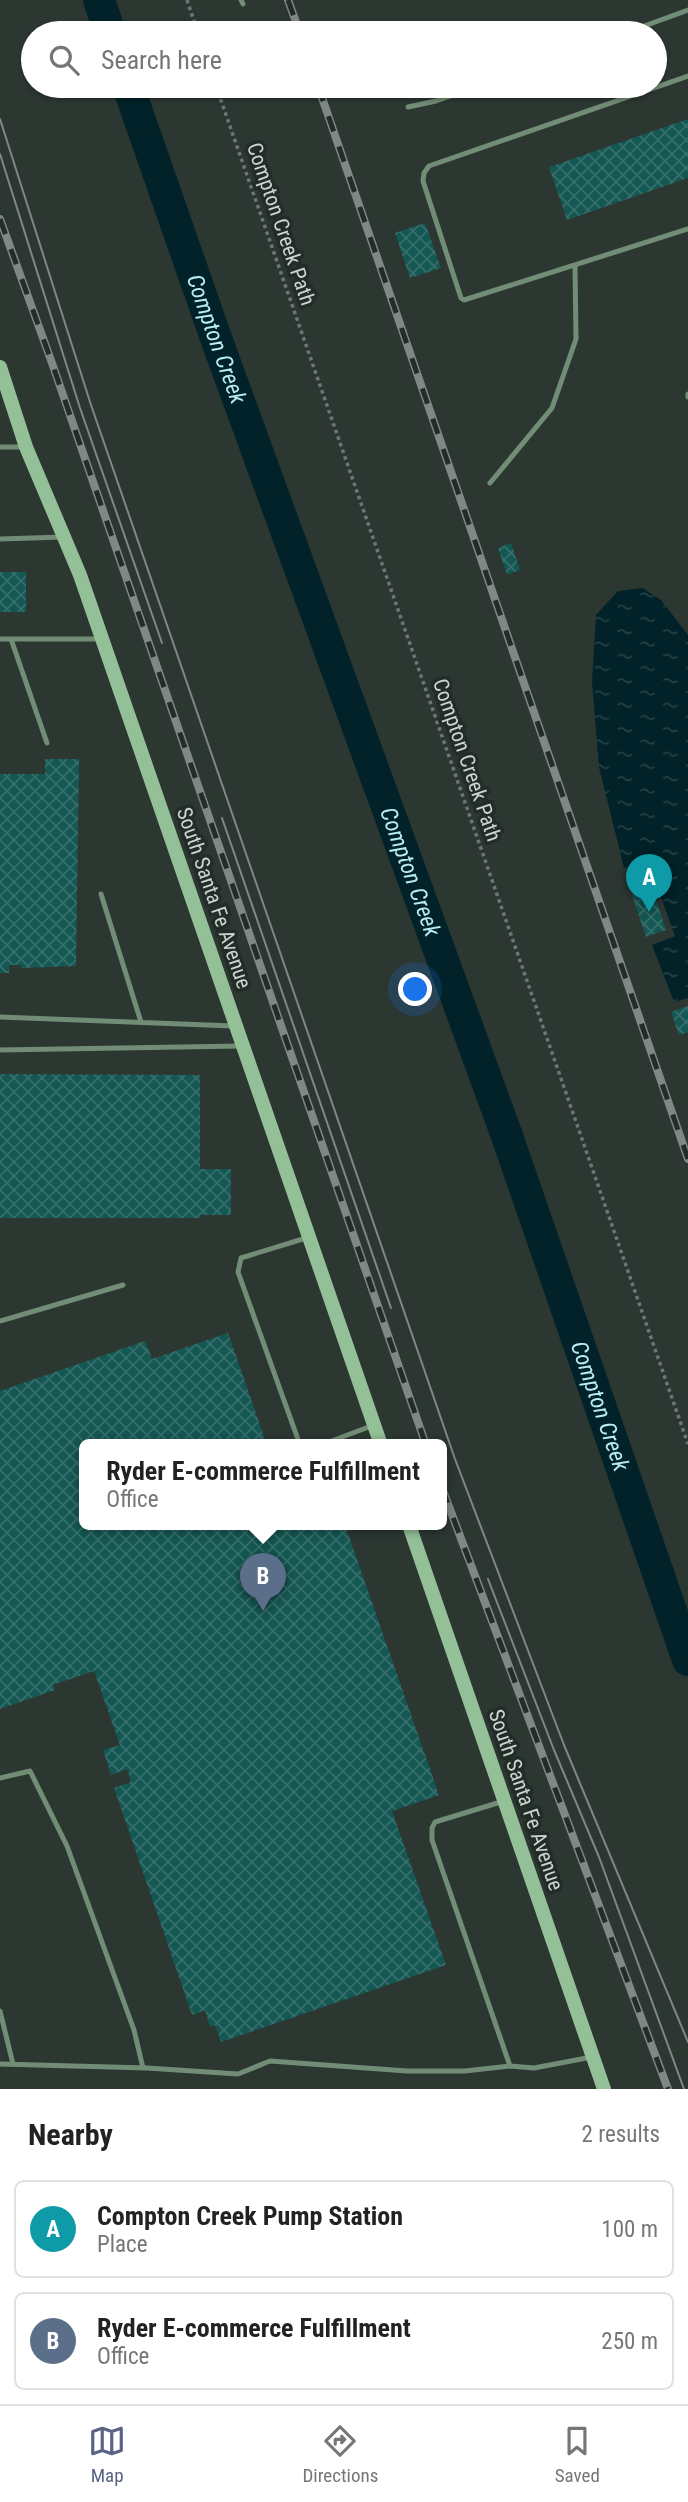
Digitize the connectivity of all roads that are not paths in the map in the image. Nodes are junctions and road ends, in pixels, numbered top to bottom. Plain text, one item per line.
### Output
1 (688, 10) edge
2 (658, 21) edge
3 (688, 76) edge
4 (667, 83) edge
5 (445, 98) edge
6 (625, 98) edge
7 (408, 107) dead end
8 (688, 229) edge
9 (575, 267) junction
10 (0, 367) edge
11 (0, 447) edge
12 (26, 447) junction
13 (491, 483) dead end
14 (62, 537) junction
15 (0, 539) edge
16 (0, 639) edge
17 (10, 639) junction
18 (102, 639) junction
19 (47, 743) dead end
20 (101, 894) dead end
21 (0, 1017) edge
22 (141, 1022) junction
23 (236, 1026) junction
24 (243, 1046) junction
25 (0, 1050) edge
26 (309, 1237) junction
27 (123, 1285) dead end
28 (0, 1321) edge
29 (374, 1425) junction
30 (298, 1439) edge
31 (337, 1439) edge
32 (379, 1439) edge
33 (411, 1530) edge
34 (0, 1778) edge
35 (504, 1801) junction
36 (0, 2011) edge
37 (593, 2057) junction
38 (0, 2064) edge
39 (13, 2064) junction
40 (510, 2066) junction
41 (143, 2068) junction
42 (604, 2089) edge

1 - 2 lane
3 - 4 lane
5 - 7 lane
6 - 9 lane
8 - 9 lane
9 - 13 lane
10 - 12 main road, South Santa Fe Avenue
11 - 12 lane
12 - 14 main road, South Santa Fe Avenue
14 - 15 lane
14 - 18 main road, South Santa Fe Avenue
16 - 17 lane
17 - 18 lane
17 - 19 lane
18 - 23 main road, South Santa Fe Avenue
20 - 22 lane
21 - 22 lane
22 - 23 lane
23 - 24 main road, South Santa Fe Avenue
24 - 25 lane
24 - 26 main road, South Santa Fe Avenue
26 - 29 main road, South Santa Fe Avenue
26 - 30 lane
27 - 28 lane
29 - 31 lane
29 - 32 main road, South Santa Fe Avenue
33 - 35 main road, South Santa Fe Avenue
34 - 41 lane
35 - 37 main road, South Santa Fe Avenue
35 - 40 lane
36 - 39 lane
37 - 40 lane
37 - 42 main road, South Santa Fe Avenue
38 - 39 lane
39 - 41 lane
40 - 41 lane

